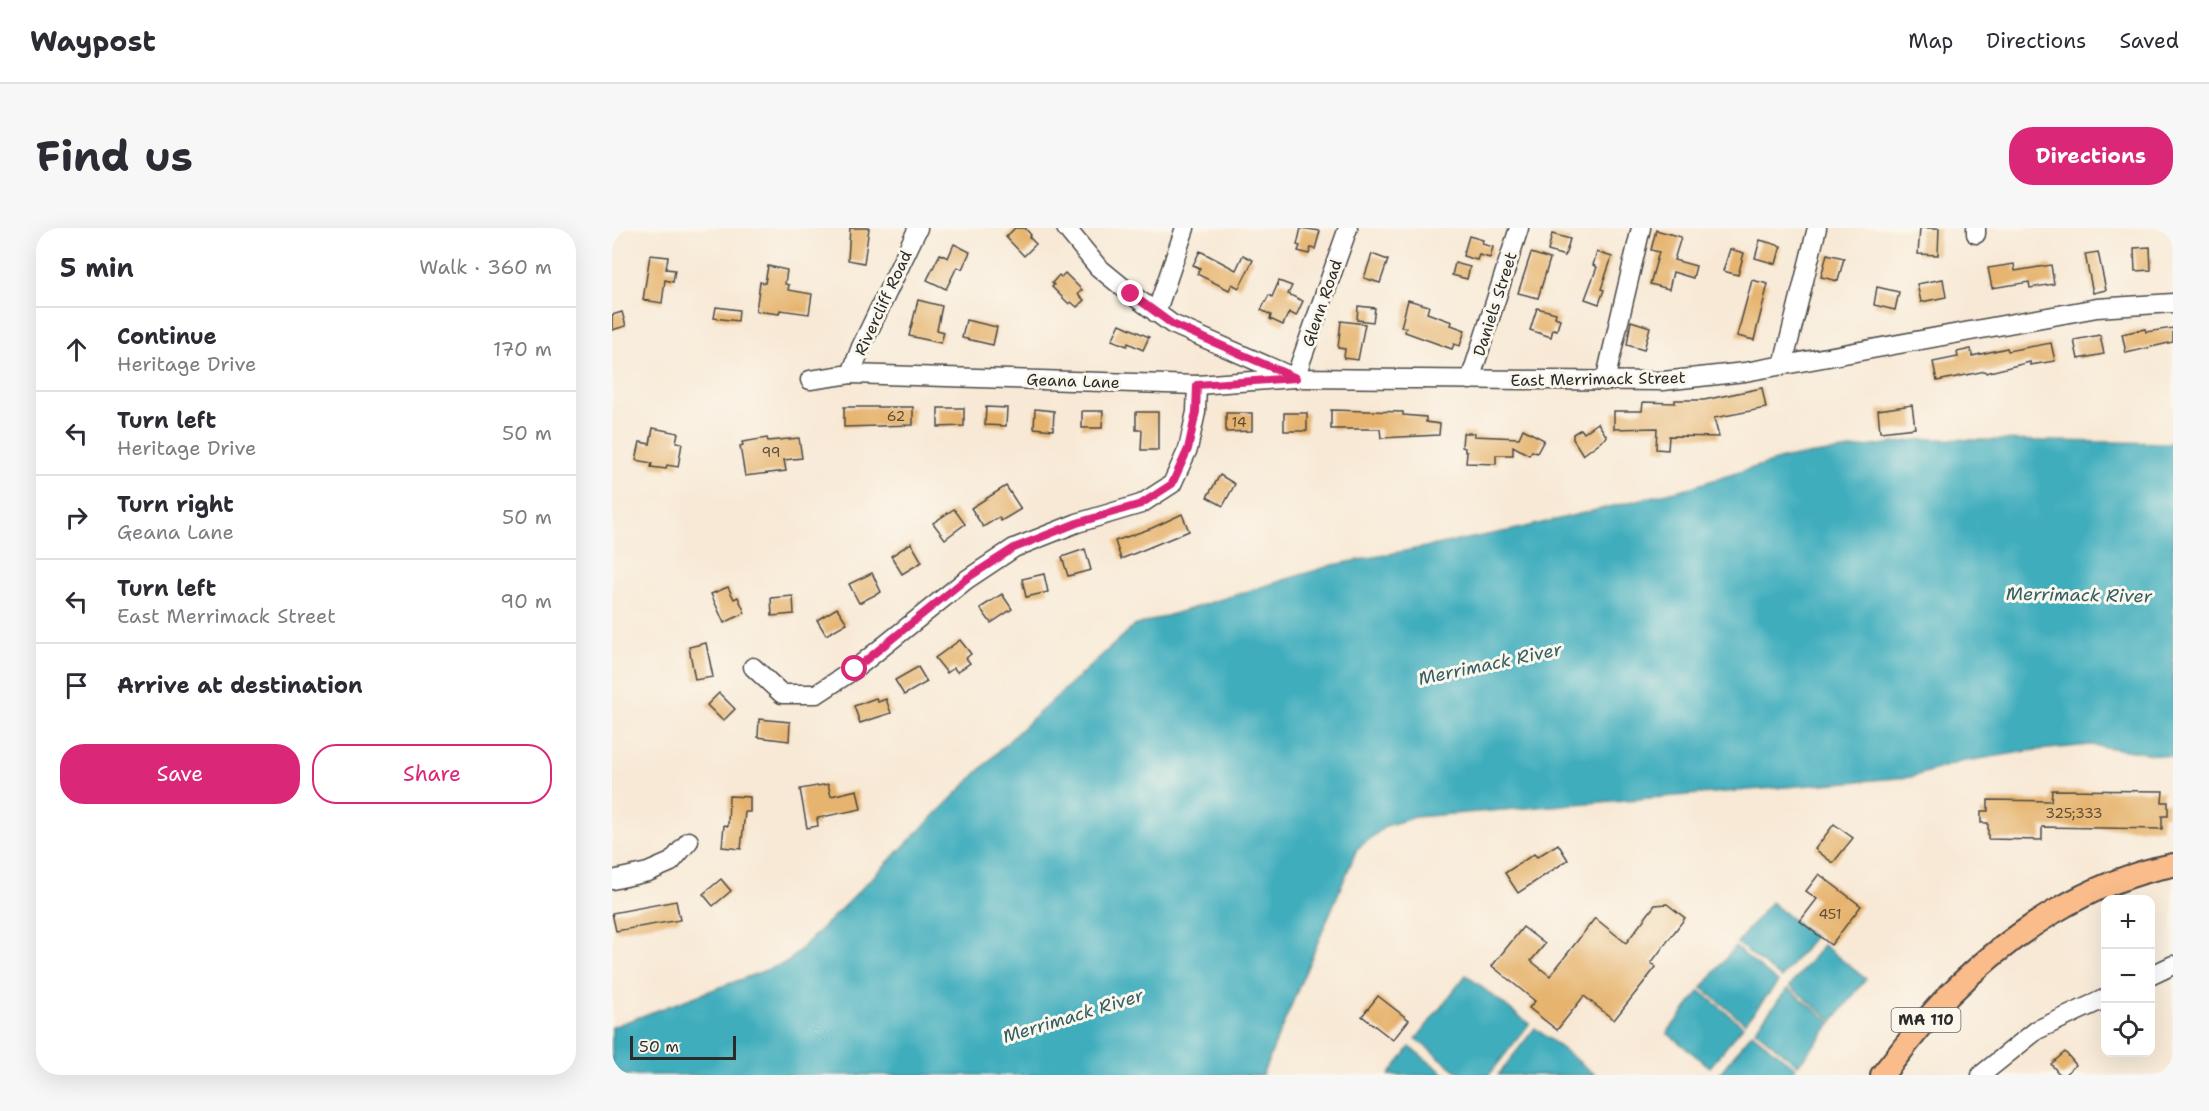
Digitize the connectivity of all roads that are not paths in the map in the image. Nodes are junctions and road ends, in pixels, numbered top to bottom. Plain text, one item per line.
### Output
1 (918, 228) edge
2 (1066, 228) edge
3 (1185, 228) edge
4 (1348, 228) edge
5 (1519, 228) edge
6 (1641, 228) edge
7 (1817, 228) edge
8 (2173, 303) edge
9 (1156, 313) junction
10 (1783, 365) junction
11 (851, 374) junction
12 (1296, 378) junction
13 (810, 380) dead end
14 (1470, 380) junction
15 (1605, 381) junction
16 (1197, 385) junction
17 (753, 667) dead end
18 (689, 841) dead end
19 (2173, 865) edge
20 (612, 880) edge
21 (2173, 966) edge
22 (2155, 974) edge
23 (2101, 1000) edge
24 (1882, 1075) edge
25 (1981, 1075) edge

1 - 11 street, Rivercliff Road
2 - 9 street, East Merrimack Street
3 - 9 street
4 - 12 street, Glenn Road
5 - 14 street, Daniels Street
6 - 15 street
7 - 10 street
8 - 10 street, East Merrimack Street
9 - 12 street, East Merrimack Street
10 - 15 street, East Merrimack Street
11 - 13 street, Rivercliff Road
11 - 16 street, Geana Lane
12 - 14 street, East Merrimack Street
12 - 16 street, Geana Lane
14 - 15 street, East Merrimack Street
16 - 17 street
18 - 20 street
19 - 24 main road, MA 110
21 - 22 street
23 - 25 street

